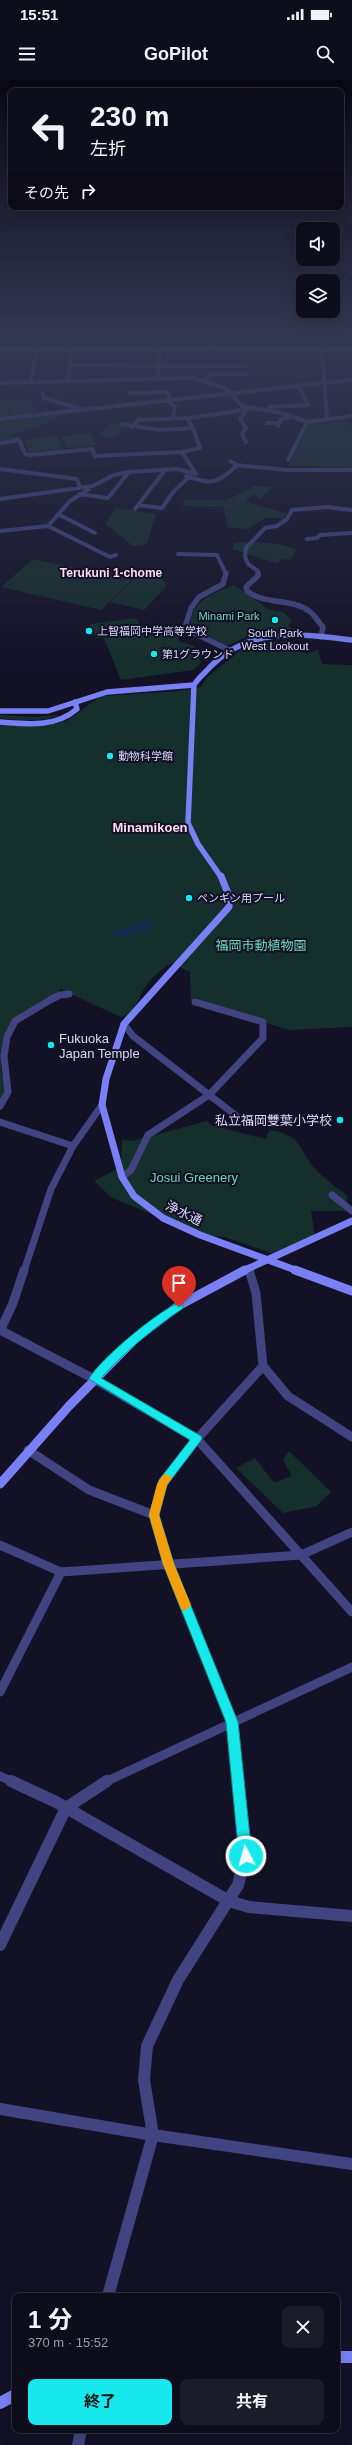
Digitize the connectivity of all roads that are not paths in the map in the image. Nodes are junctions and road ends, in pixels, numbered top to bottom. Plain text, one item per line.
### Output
1 (23, 450) edge
2 (78, 450) edge
3 (93, 450) edge
4 (189, 450) edge
5 (293, 450) edge
6 (182, 452) junction
7 (288, 460) dead end
8 (230, 461) dead end
9 (237, 465) junction
10 (1, 469) edge
11 (166, 469) junction
12 (352, 470) edge
13 (129, 472) junction
14 (189, 477) junction
15 (93, 486) junction
16 (80, 488) junction
17 (79, 494) junction
18 (0, 499) edge
19 (138, 505) junction
20 (135, 510) dead end
21 (352, 510) edge
22 (58, 514) junction
23 (48, 526) junction
24 (0, 531) edge
25 (95, 532) dead end
26 (352, 533) edge
27 (307, 539) dead end
28 (178, 554) dead end
29 (116, 555) dead end
30 (321, 637) junction
31 (352, 640) edge
32 (229, 650) junction
33 (194, 685) junction
34 (75, 702) junction
35 (0, 711) edge
36 (0, 722) edge
37 (69, 994) dead end
38 (195, 1002) dead end
39 (124, 1024) junction
40 (208, 1095) junction
41 (102, 1105) junction
42 (0, 1106) edge
43 (243, 1121) dead end
44 (0, 1122) edge
45 (73, 1146) junction
46 (122, 1177) junction
47 (332, 1195) dead end
48 (352, 1210) edge
49 (352, 1221) edge
50 (267, 1259) junction
51 (248, 1268) junction
52 (352, 1291) edge
53 (0, 1330) edge
54 (262, 1366) junction
55 (94, 1379) junction
56 (352, 1437) edge
57 (197, 1439) junction
58 (28, 1450) junction
59 (0, 1484) edge
60 (154, 1515) junction
61 (352, 1532) edge
62 (0, 1545) edge
63 (301, 1555) junction
64 (169, 1564) junction
65 (61, 1572) junction
66 (352, 1612) edge
67 (352, 1668) edge
68 (0, 1692) edge
69 (232, 1722) junction
70 (0, 1776) edge
71 (66, 1808) junction
72 (230, 1901) junction
73 (352, 1916) edge
74 (0, 1945) edge
75 (0, 2109) edge
76 (153, 2135) junction
77 (352, 2164) edge
78 (109, 2293) edge
79 (340, 2357) edge
80 (352, 2357) edge
81 (12, 2397) edge
82 (0, 2403) edge
83 (80, 2433) edge
84 (78, 2445) edge

1 - 2 street
3 - 6 street
4 - 6 street
5 - 7 street
6 - 11 street
8 - 9 street
9 - 12 street
9 - 14 street
10 - 16 street
11 - 13 street
11 - 14 street
11 - 19 street
13 - 15 street
13 - 17 street
14 - 19 street
15 - 16 street
15 - 17 street
16 - 18 street
17 - 22 street
19 - 20 street
21 - 30 street
22 - 23 street
22 - 25 street
23 - 24 street
23 - 29 street
26 - 27 street
28 - 32 street
30 - 31 street
30 - 32 street
32 - 33 street
33 - 34 street
33 - 39 street
34 - 35 street
34 - 36 street
37 - 42 street
38 - 40 street
39 - 40 street
39 - 41 street, 浄水通
40 - 43 street
40 - 46 street
41 - 45 street
41 - 46 street, 浄水通
44 - 45 street
45 - 53 street
46 - 50 street, 浄水通
47 - 48 street
49 - 50 street
50 - 51 street
50 - 52 street, 浄水通
51 - 54 street
51 - 55 street
53 - 55 street
54 - 56 street
54 - 57 street
55 - 57 street
55 - 58 street
57 - 60 street
57 - 63 street
58 - 59 street
58 - 60 street
60 - 64 street
61 - 63 street
62 - 65 street
63 - 64 street
63 - 66 street
64 - 65 street
64 - 69 street
65 - 68 street
67 - 69 street
69 - 71 street
69 - 72 street
70 - 71 street
71 - 72 street
71 - 74 street
72 - 73 street
72 - 76 street
75 - 76 street
76 - 77 street
76 - 78 street
79 - 80 street
81 - 82 street
83 - 84 street

